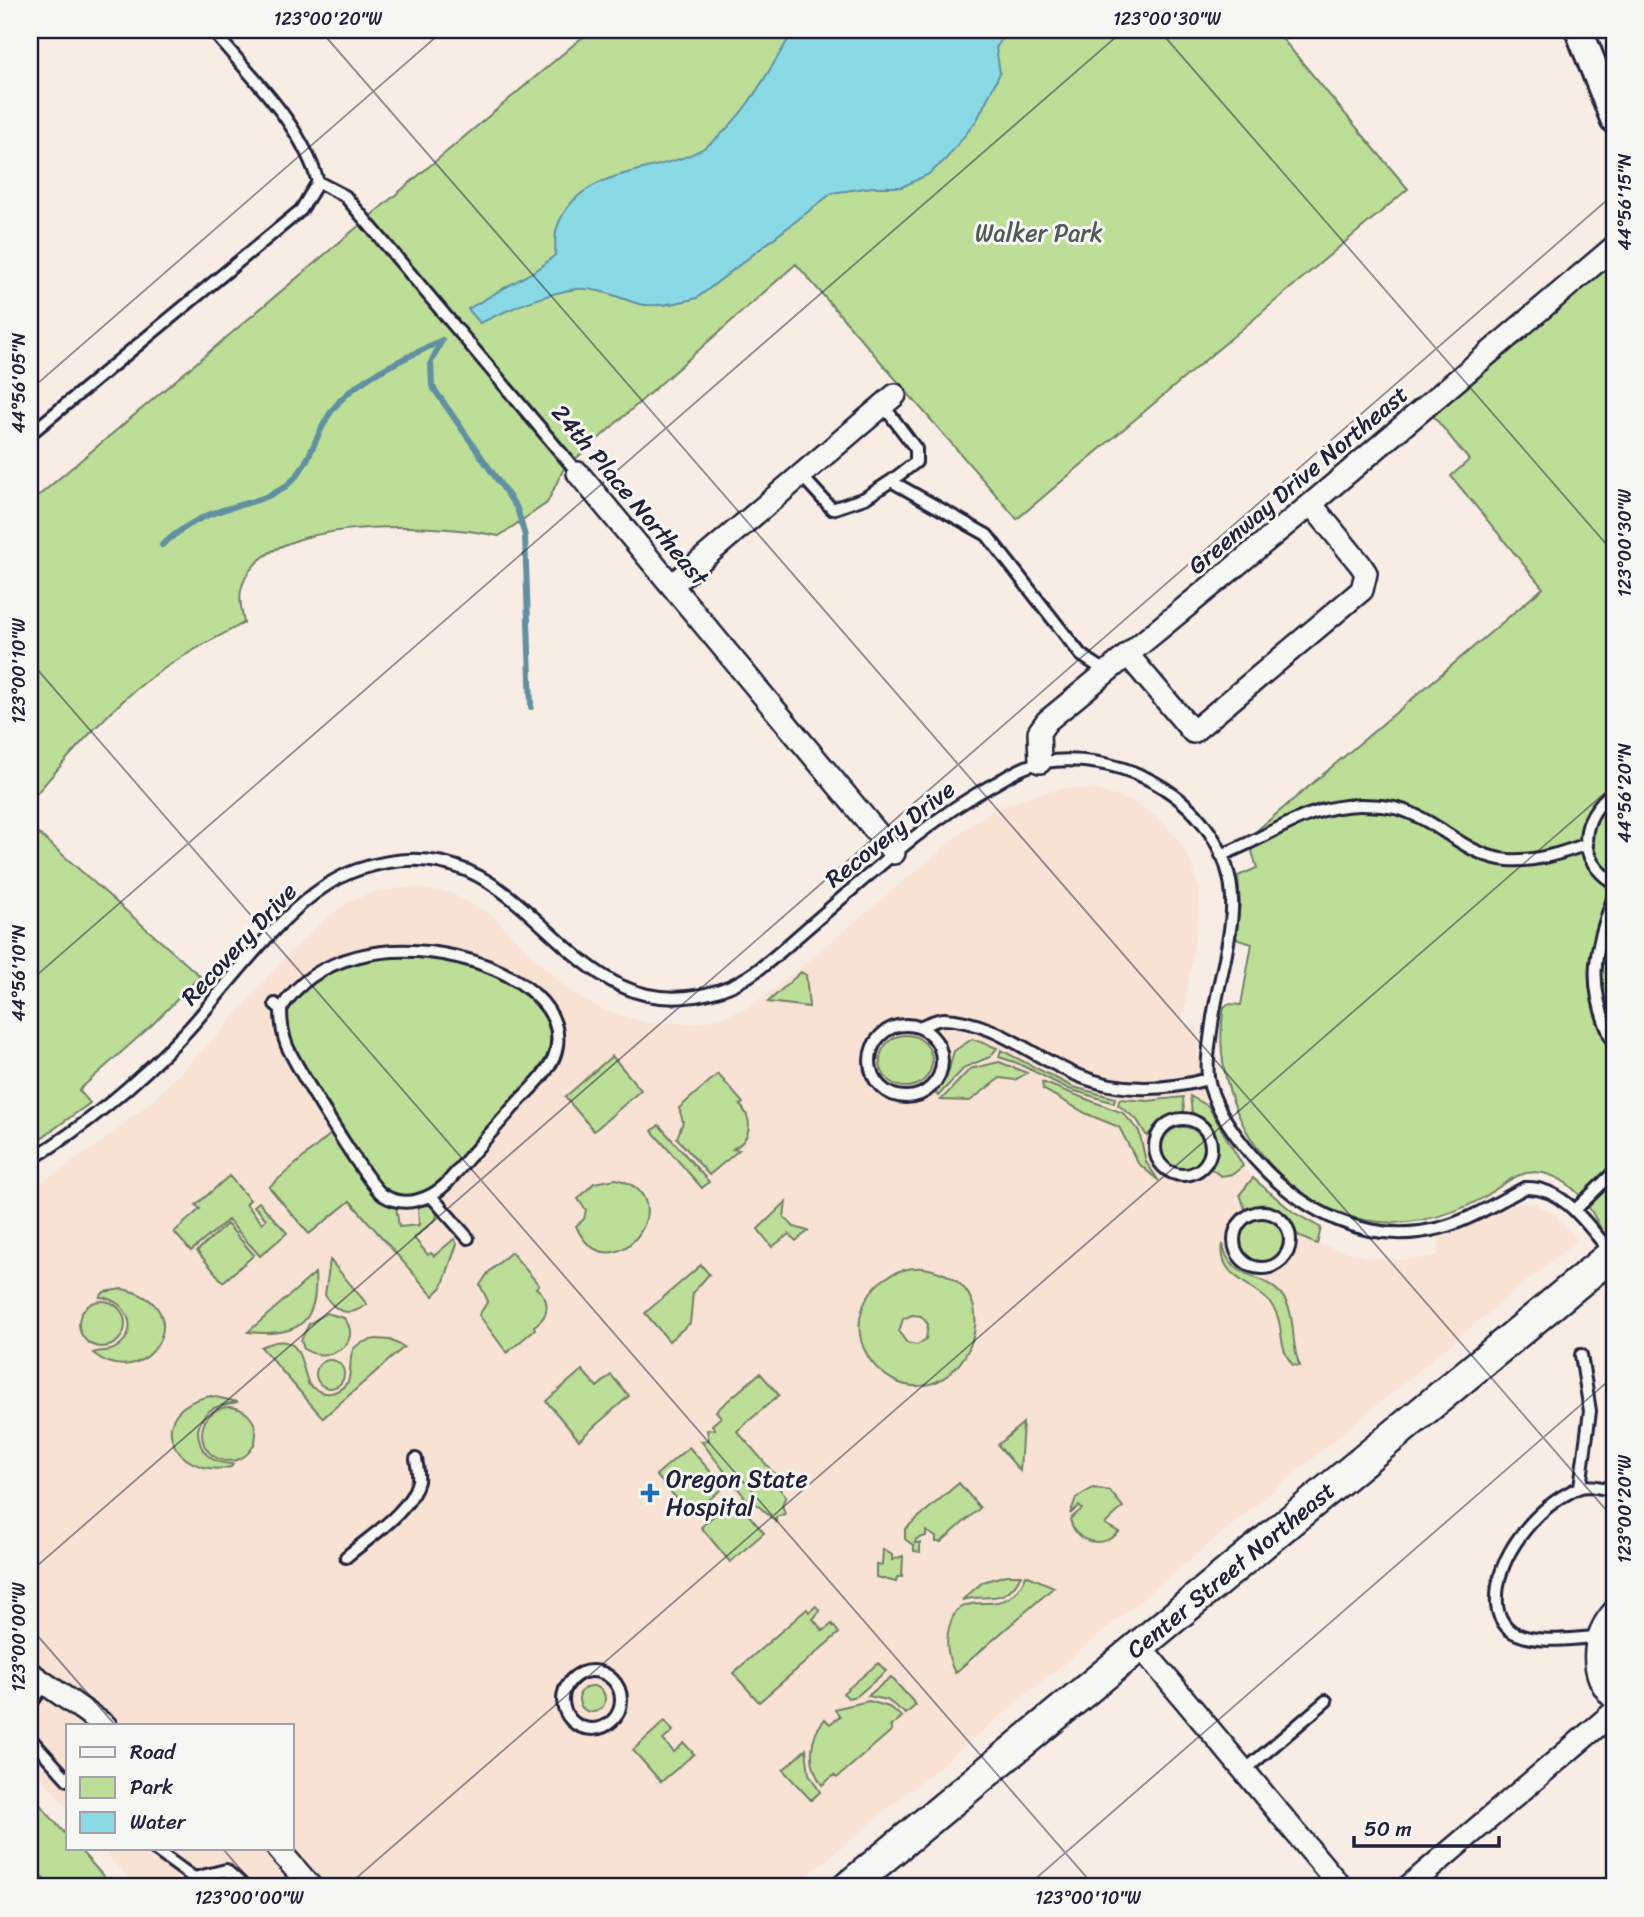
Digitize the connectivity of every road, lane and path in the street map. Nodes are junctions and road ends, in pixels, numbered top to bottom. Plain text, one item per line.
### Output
1 (212, 30) edge
2 (1579, 30) edge
3 (1614, 119) edge
4 (318, 181) junction
5 (1614, 247) edge
6 (889, 400) joint
7 (30, 434) edge
8 (578, 473) joint
9 (801, 475) junction
10 (891, 481) junction
11 (1311, 504) junction
12 (671, 586) junction
13 (1128, 655) junction
14 (1107, 672) junction
15 (1040, 762) junction
16 (1614, 791) edge
17 (1587, 844) junction
18 (894, 853) junction
19 (1221, 855) junction
20 (1614, 883) edge
21 (1614, 896) edge
22 (919, 1027) junction
23 (1614, 1044) edge
24 (1208, 1079) junction
25 (30, 1160) edge
26 (1614, 1172) edge
27 (1184, 1175) joint
28 (431, 1196) junction
29 (1574, 1210) junction
30 (468, 1238) dead end
31 (1614, 1254) edge
32 (1245, 1263) joint
33 (1581, 1355) dead end
34 (416, 1459) dead end
35 (1580, 1487) junction
36 (1614, 1492) edge
37 (346, 1557) dead end
38 (1614, 1611) edge
39 (1598, 1637) junction
40 (1140, 1646) junction
41 (37, 1679) edge
42 (566, 1685) joint
43 (1614, 1699) edge
44 (1326, 1701) dead end
45 (30, 1705) edge
46 (1614, 1712) edge
47 (103, 1724) edge
48 (30, 1738) edge
49 (1244, 1771) junction
50 (66, 1778) edge
51 (155, 1850) edge
52 (279, 1850) edge
53 (245, 1887) edge
54 (311, 1887) edge
55 (848, 1887) edge
56 (1341, 1887) edge
57 (1408, 1887) edge

1 - 4 lane
2 - 3 street
4 - 7 lane
4 - 8 lane, 24th Place Northeast
5 - 11 street, Greenway Drive Northeast
6 - 9 street
6 - 10 lane
8 - 12 street, 24th Place Northeast
9 - 10 lane
9 - 12 street
10 - 14 lane
11 - 13 street, Greenway Drive Northeast
11 - 13 street
12 - 18 street, 24th Place Northeast
13 - 14 street, Greenway Drive Northeast
14 - 15 street, Greenway Drive Northeast
15 - 18 lane, Recovery Drive
15 - 19 lane, Recovery Drive
16 - 17 lane
17 - 19 lane
17 - 20 lane
18 - 25 lane, Recovery Drive
19 - 24 lane, Recovery Drive
21 - 23 lane
22 - 22 lane
22 - 24 lane
24 - 29 lane
26 - 29 lane
27 - 27 lane
28 - 28 lane
28 - 30 lane
29 - 31 lane
31 - 40 main road, Center Street Northeast
32 - 32 lane
33 - 35 lane
34 - 37 lane
35 - 36 lane
35 - 39 lane
38 - 39 street
39 - 43 street
40 - 49 street
40 - 55 main road, Center Street Northeast
41 - 45 lane
41 - 47 street
42 - 42 lane
44 - 49 lane
46 - 57 street
48 - 50 lane
49 - 56 street
51 - 53 lane
52 - 54 street

